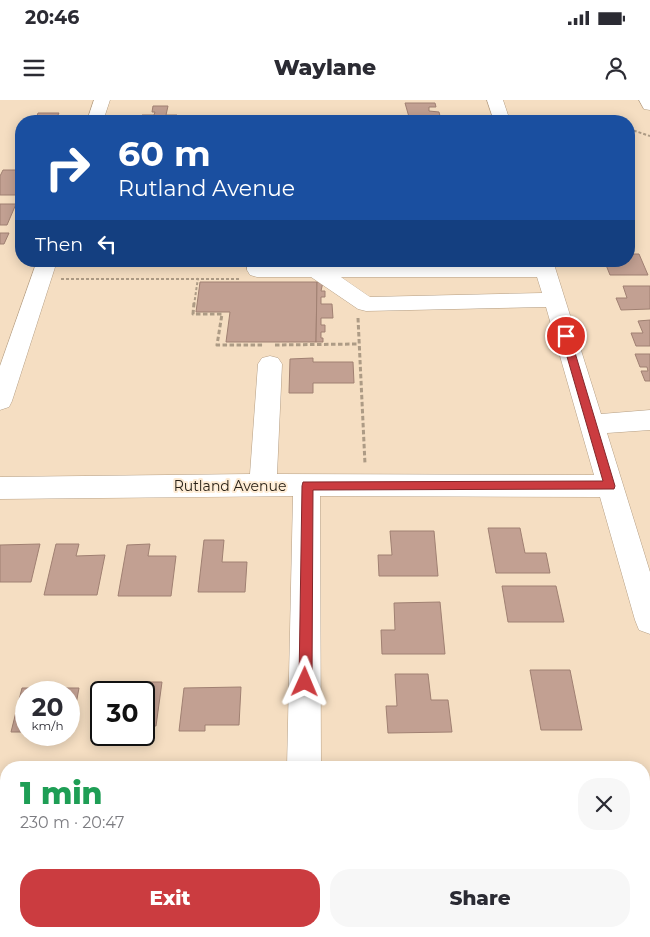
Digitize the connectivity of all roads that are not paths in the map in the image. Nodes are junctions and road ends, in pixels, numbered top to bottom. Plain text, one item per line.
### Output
1 (102, 100) edge
2 (495, 100) edge
3 (647, 100) edge
4 (650, 105) edge
5 (97, 115) edge
6 (500, 115) edge
7 (45, 267) edge
8 (257, 267) edge
9 (440, 267) edge
10 (545, 267) edge
11 (316, 270) junction
12 (555, 300) junction
13 (270, 351) road end
14 (0, 401) edge
15 (650, 420) edge
16 (592, 424) junction
17 (263, 485) junction
18 (307, 486) junction
19 (610, 486) junction
20 (0, 488) edge
21 (650, 620) edge
22 (304, 761) edge

1 - 5 street
2 - 6 street
3 - 4 street
7 - 14 street
8 - 11 street
9 - 11 street
10 - 12 street
11 - 12 street
12 - 16 street
13 - 17 street
15 - 16 street
16 - 19 street
17 - 18 street, Rutland Avenue
17 - 20 street, Rutland Avenue
18 - 19 street, Rutland Avenue
18 - 22 street
19 - 21 street

